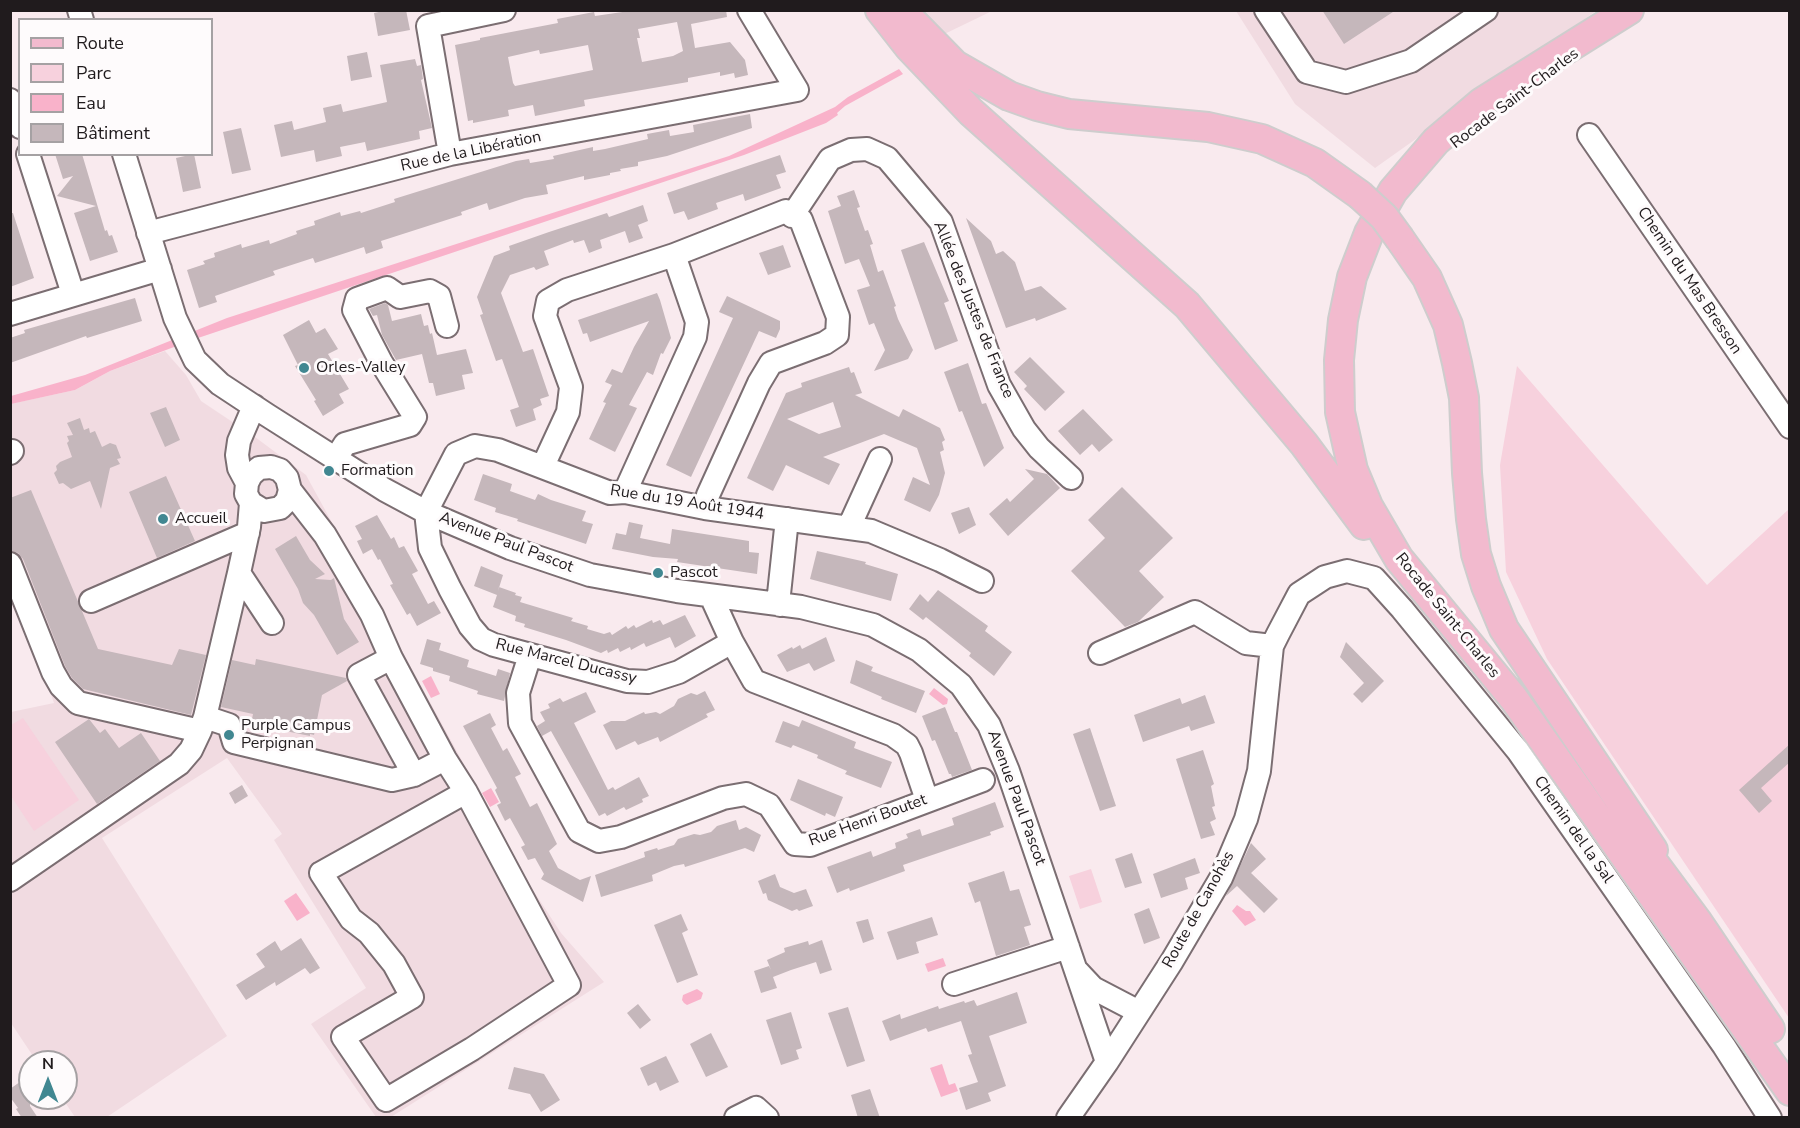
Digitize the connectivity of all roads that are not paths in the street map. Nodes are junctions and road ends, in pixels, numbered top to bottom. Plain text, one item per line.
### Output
1 (504, 10) edge
2 (749, 10) edge
3 (880, 10) edge
4 (902, 10) edge
5 (1266, 10) edge
6 (1486, 10) edge
7 (1629, 10) edge
8 (1637, 10) edge
9 (11, 103) edge
10 (18, 122) edge
11 (1589, 135) dead end
12 (450, 154) junction
13 (29, 156) edge
14 (125, 156) edge
15 (792, 216) junction
16 (148, 233) junction
17 (674, 255) junction
18 (160, 268) junction
19 (73, 294) junction
20 (10, 314) edge
21 (447, 326) dead end
22 (260, 410) junction
23 (1790, 427) edge
24 (336, 458) junction
25 (880, 459) dead end
26 (543, 466) junction
27 (1071, 478) dead end
28 (625, 492) junction
29 (265, 494) junction
30 (705, 508) junction
31 (426, 512) junction
32 (787, 519) junction
33 (849, 527) junction
34 (248, 530) junction
35 (10, 564) edge
36 (1347, 571) joint
37 (239, 573) junction
38 (982, 581) dead end
39 (711, 596) junction
40 (90, 601) dead end
41 (780, 604) junction
42 (273, 623) dead end
43 (732, 642) junction
44 (1272, 646) junction
45 (1100, 653) dead end
46 (530, 655) junction
47 (391, 658) junction
48 (203, 724) junction
49 (445, 759) junction
50 (414, 775) junction
51 (983, 780) dead end
52 (466, 792) junction
53 (927, 800) junction
54 (1591, 806) junction
55 (10, 880) edge
56 (1697, 921) junction
57 (1068, 947) junction
58 (1077, 972) junction
59 (954, 984) dead end
60 (1139, 1012) junction
61 (1790, 1059) edge
62 (1107, 1062) junction
63 (1790, 1091) edge
64 (767, 1117) edge
65 (736, 1118) edge
66 (1068, 1118) edge
67 (1770, 1118) edge

1 - 12 street
2 - 12 street, Rue de la Libération
3 - 54 main road
4 - 56 main road, bridge
5 - 6 street
7 - 54 main road, Rocade Saint-Charles
8 - 56 main road, Rocade Saint-Charles
9 - 10 street
11 - 23 street, Chemin du Mas Bresson
12 - 16 street, Rue de la Libération
13 - 19 street
14 - 16 street, Avenue Paul Pascot
15 - 17 street
15 - 27 street, Allée des Justes de France
15 - 30 street
16 - 18 street, Avenue Paul Pascot
17 - 26 street
17 - 28 street
18 - 19 street
18 - 22 street, Avenue Paul Pascot
19 - 20 street
21 - 24 street
22 - 24 street, Avenue Paul Pascot
22 - 29 street
24 - 31 street, Avenue Paul Pascot
25 - 33 street
26 - 28 street, Rue du 19 Août 1944
26 - 31 street, Rue du 19 Août 1944
28 - 30 street, Rue du 19 Août 1944
29 - 34 street
29 - 47 street
30 - 32 street, Rue du 19 Août 1944
31 - 39 street, Avenue Paul Pascot
31 - 46 street, Rue Marcel Ducassy
32 - 33 street, Rue du 19 Août 1944
32 - 41 street
33 - 38 street, Rue du 19 Août 1944
34 - 37 street
34 - 40 street
35 - 48 street
36 - 44 street, Route de Canohès
36 - 67 street, Chemin del la Sal
37 - 42 street
37 - 48 street
39 - 41 street, Avenue Paul Pascot
39 - 43 street
41 - 57 street, Avenue Paul Pascot
43 - 46 street, Rue Marcel Ducassy
43 - 53 street
44 - 45 street
44 - 60 street, Route de Canohès
46 - 53 street, Rue Henri Boutet
47 - 49 street
47 - 50 street
48 - 50 street
48 - 55 street
49 - 50 street
49 - 52 street
51 - 53 street, Rue Henri Boutet
52 - 52 street
54 - 63 main road, Rocade Saint-Charles
56 - 61 main road, Rocade Saint-Charles
57 - 58 street, Avenue Paul Pascot
57 - 59 street
58 - 60 street, Avenue Paul Pascot
58 - 62 street, Avenue Paul Pascot
60 - 62 street, Route de Canohès
62 - 66 street, Route de Canohès
64 - 65 street

